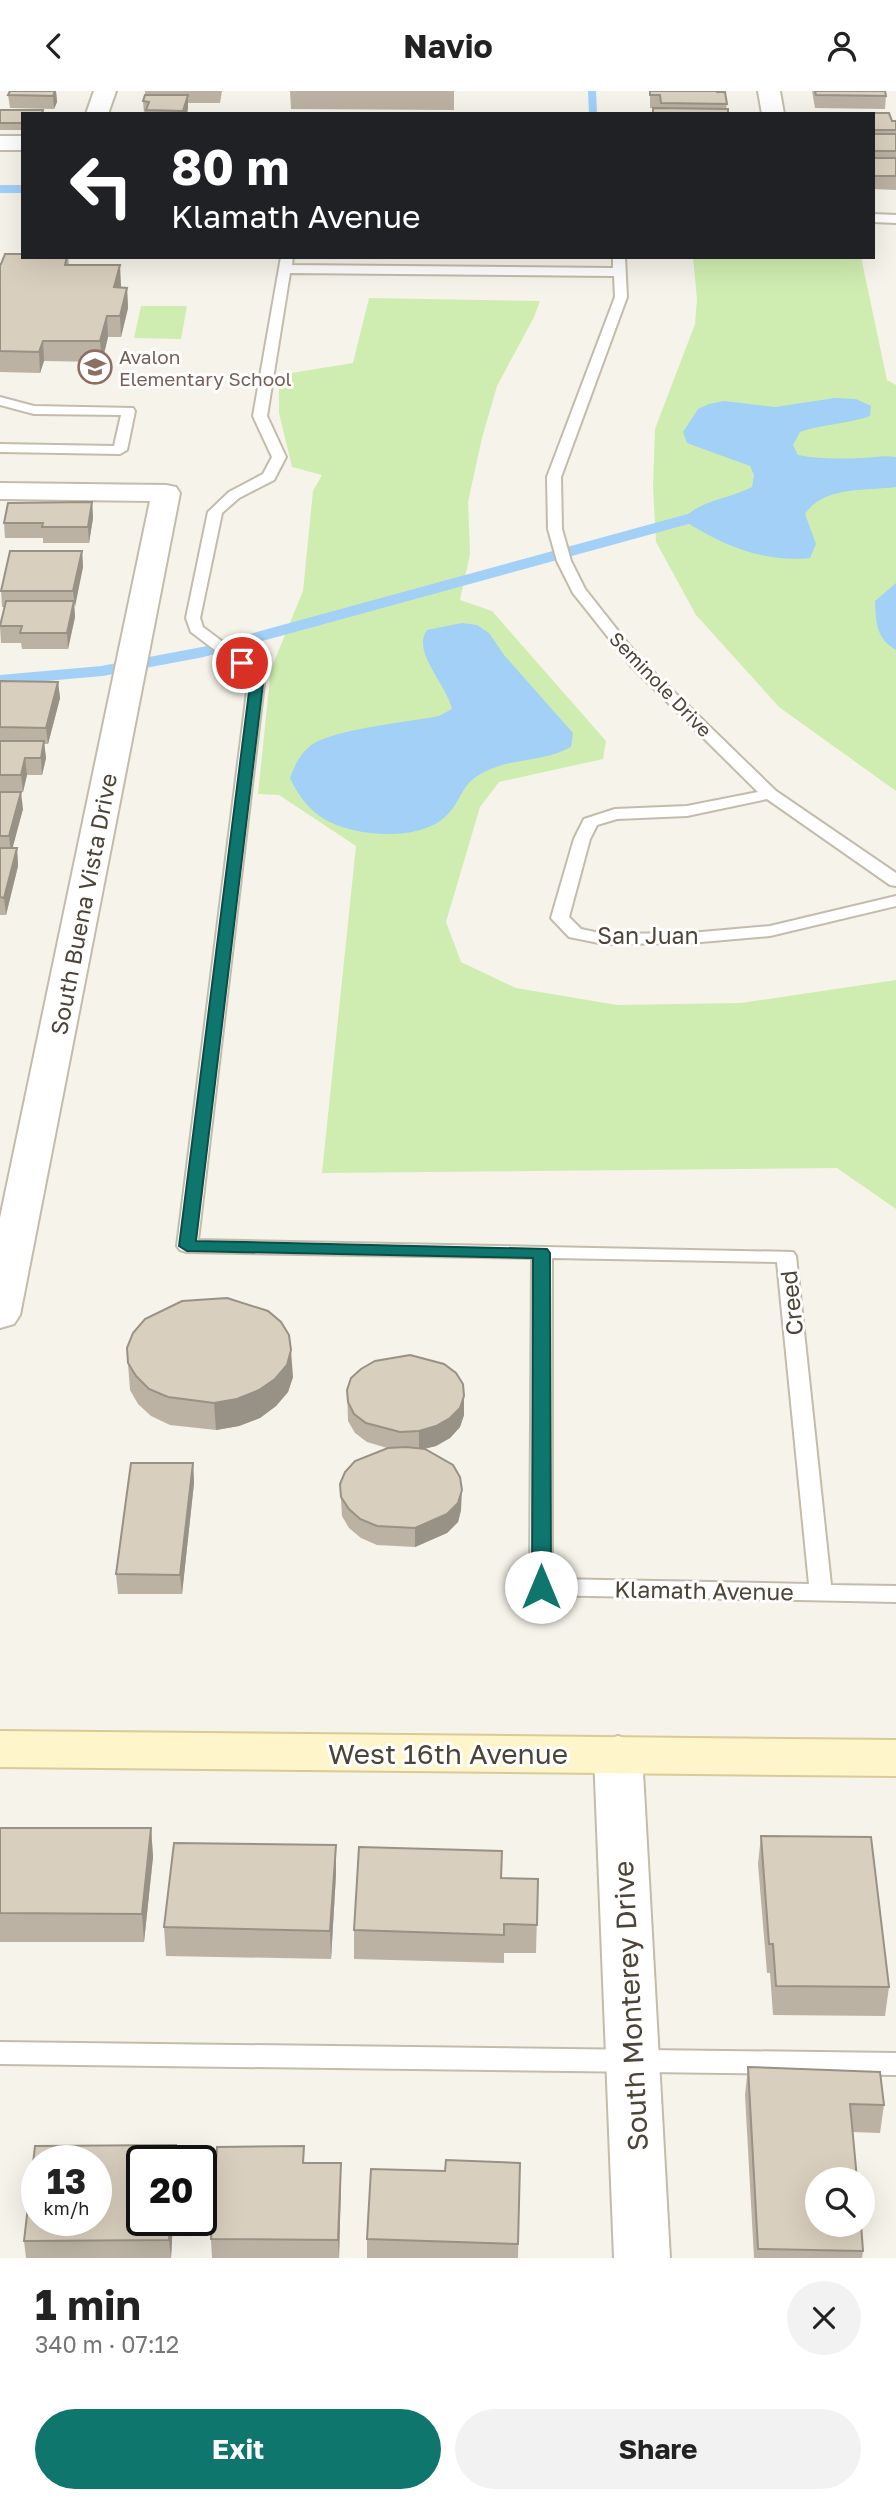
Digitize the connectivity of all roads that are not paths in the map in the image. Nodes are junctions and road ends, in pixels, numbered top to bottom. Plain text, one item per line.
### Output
1 (105, 91) edge
2 (769, 91) edge
3 (98, 112) edge
4 (773, 112) edge
5 (0, 143) edge
6 (21, 143) edge
7 (875, 218) edge
8 (896, 219) edge
9 (619, 259) edge
10 (286, 263) edge
11 (620, 272) junction
12 (0, 401) edge
13 (0, 448) edge
14 (0, 491) edge
15 (770, 795) junction
16 (896, 881) edge
17 (896, 901) edge
18 (542, 1253) junction
19 (0, 1315) edge
20 (821, 1593) junction
21 (896, 1594) edge
22 (0, 1749) edge
23 (618, 1754) junction
24 (896, 1758) edge
25 (0, 2053) edge
26 (633, 2060) junction
27 (896, 2064) edge
28 (642, 2258) edge

1 - 3 street
2 - 4 street
5 - 6 street
7 - 8 lane
9 - 11 lane, Seminole Drive
10 - 11 lane
10 - 18 lane
11 - 15 lane, Seminole Drive
12 - 13 lane
14 - 19 street, South Buena Vista Drive
15 - 16 lane, Seminole Drive
15 - 17 lane, San Juan
18 - 20 lane, Creed
18 - 20 lane, Klamath Avenue
20 - 21 lane, Klamath Avenue
22 - 23 street, West 16th Avenue
23 - 24 street, West 16th Avenue
23 - 26 street, South Monterey Drive
25 - 26 lane
26 - 27 lane
26 - 28 street, South Monterey Drive

